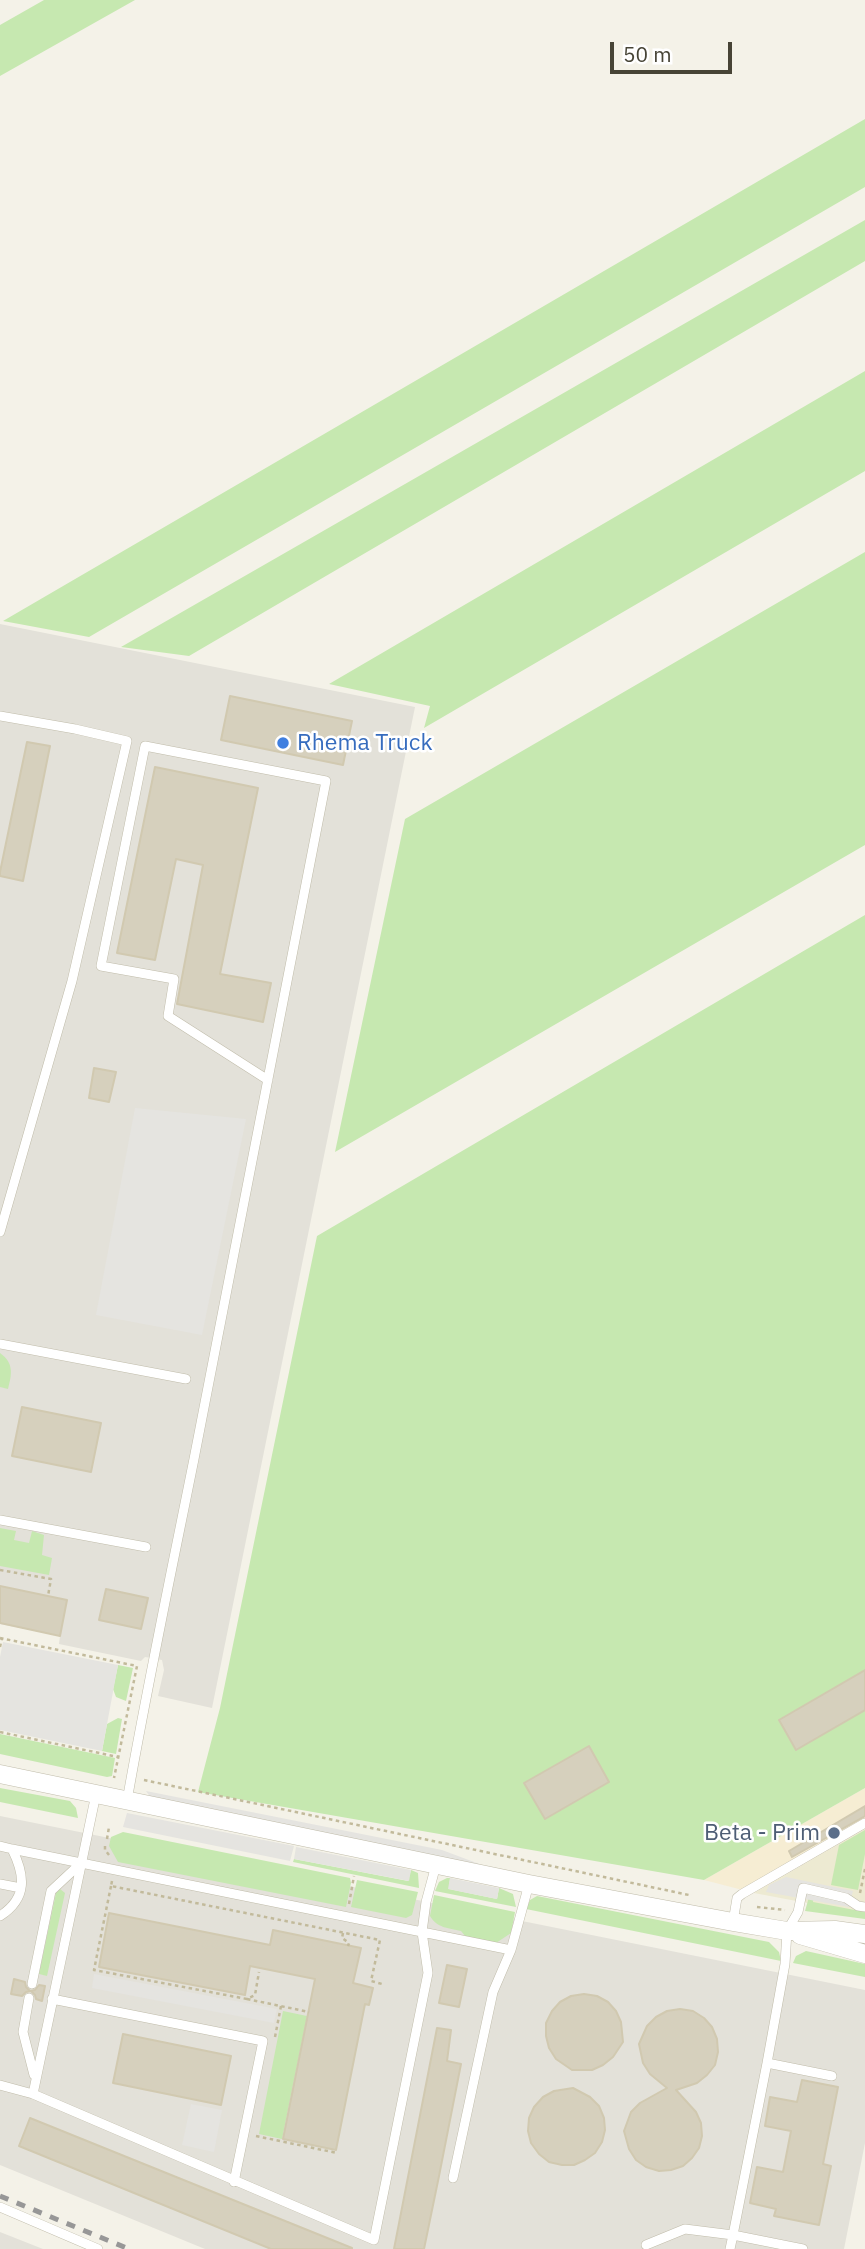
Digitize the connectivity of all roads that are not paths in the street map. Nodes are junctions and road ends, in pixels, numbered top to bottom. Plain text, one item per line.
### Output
1 (0, 716) edge
2 (268, 1080) junction
3 (0, 1232) edge
4 (0, 1344) edge
5 (186, 1379) dead end
6 (0, 1520) edge
7 (146, 1547) dead end
8 (0, 1774) edge
9 (96, 1794) junction
10 (127, 1801) junction
11 (865, 1823) edge
12 (0, 1846) edge
13 (12, 1849) junction
14 (82, 1863) junction
15 (436, 1865) junction
16 (0, 1884) edge
17 (529, 1884) junction
18 (21, 1888) junction
19 (865, 1907) edge
20 (5, 1908) edge
21 (0, 1916) edge
22 (733, 1922) junction
23 (422, 1931) junction
24 (787, 1931) junction
25 (865, 1934) edge
26 (511, 1950) junction
27 (865, 1954) edge
28 (32, 1983) dead end
29 (29, 1998) dead end
30 (52, 1999) junction
31 (767, 2063) junction
32 (832, 2076) dead end
33 (36, 2080) junction
34 (0, 2085) edge
35 (33, 2094) junction
36 (453, 2178) dead end
37 (234, 2182) junction
38 (0, 2207) edge
39 (733, 2235) junction
40 (646, 2245) dead end
41 (98, 2249) edge
42 (730, 2249) edge
43 (803, 2249) edge

1 - 3 lane
2 - 2 lane
2 - 10 lane
4 - 5 lane
6 - 7 lane
8 - 9 street
9 - 10 street
9 - 14 lane
10 - 15 street
11 - 22 lane
12 - 13 lane
13 - 14 lane
13 - 18 lane
14 - 23 lane
14 - 28 lane
14 - 30 lane
15 - 17 street
15 - 23 lane
16 - 18 lane
17 - 22 street
17 - 26 lane
18 - 20 lane
19 - 24 lane
20 - 21 lane
22 - 24 street
23 - 26 lane
23 - 37 lane
24 - 25 street
24 - 27 street
24 - 31 lane
26 - 36 lane
29 - 33 lane
30 - 33 lane
30 - 37 lane
31 - 32 lane
31 - 39 lane
33 - 35 lane
34 - 35 lane
35 - 37 lane
38 - 41 lane
39 - 40 lane
39 - 42 lane
39 - 43 lane

